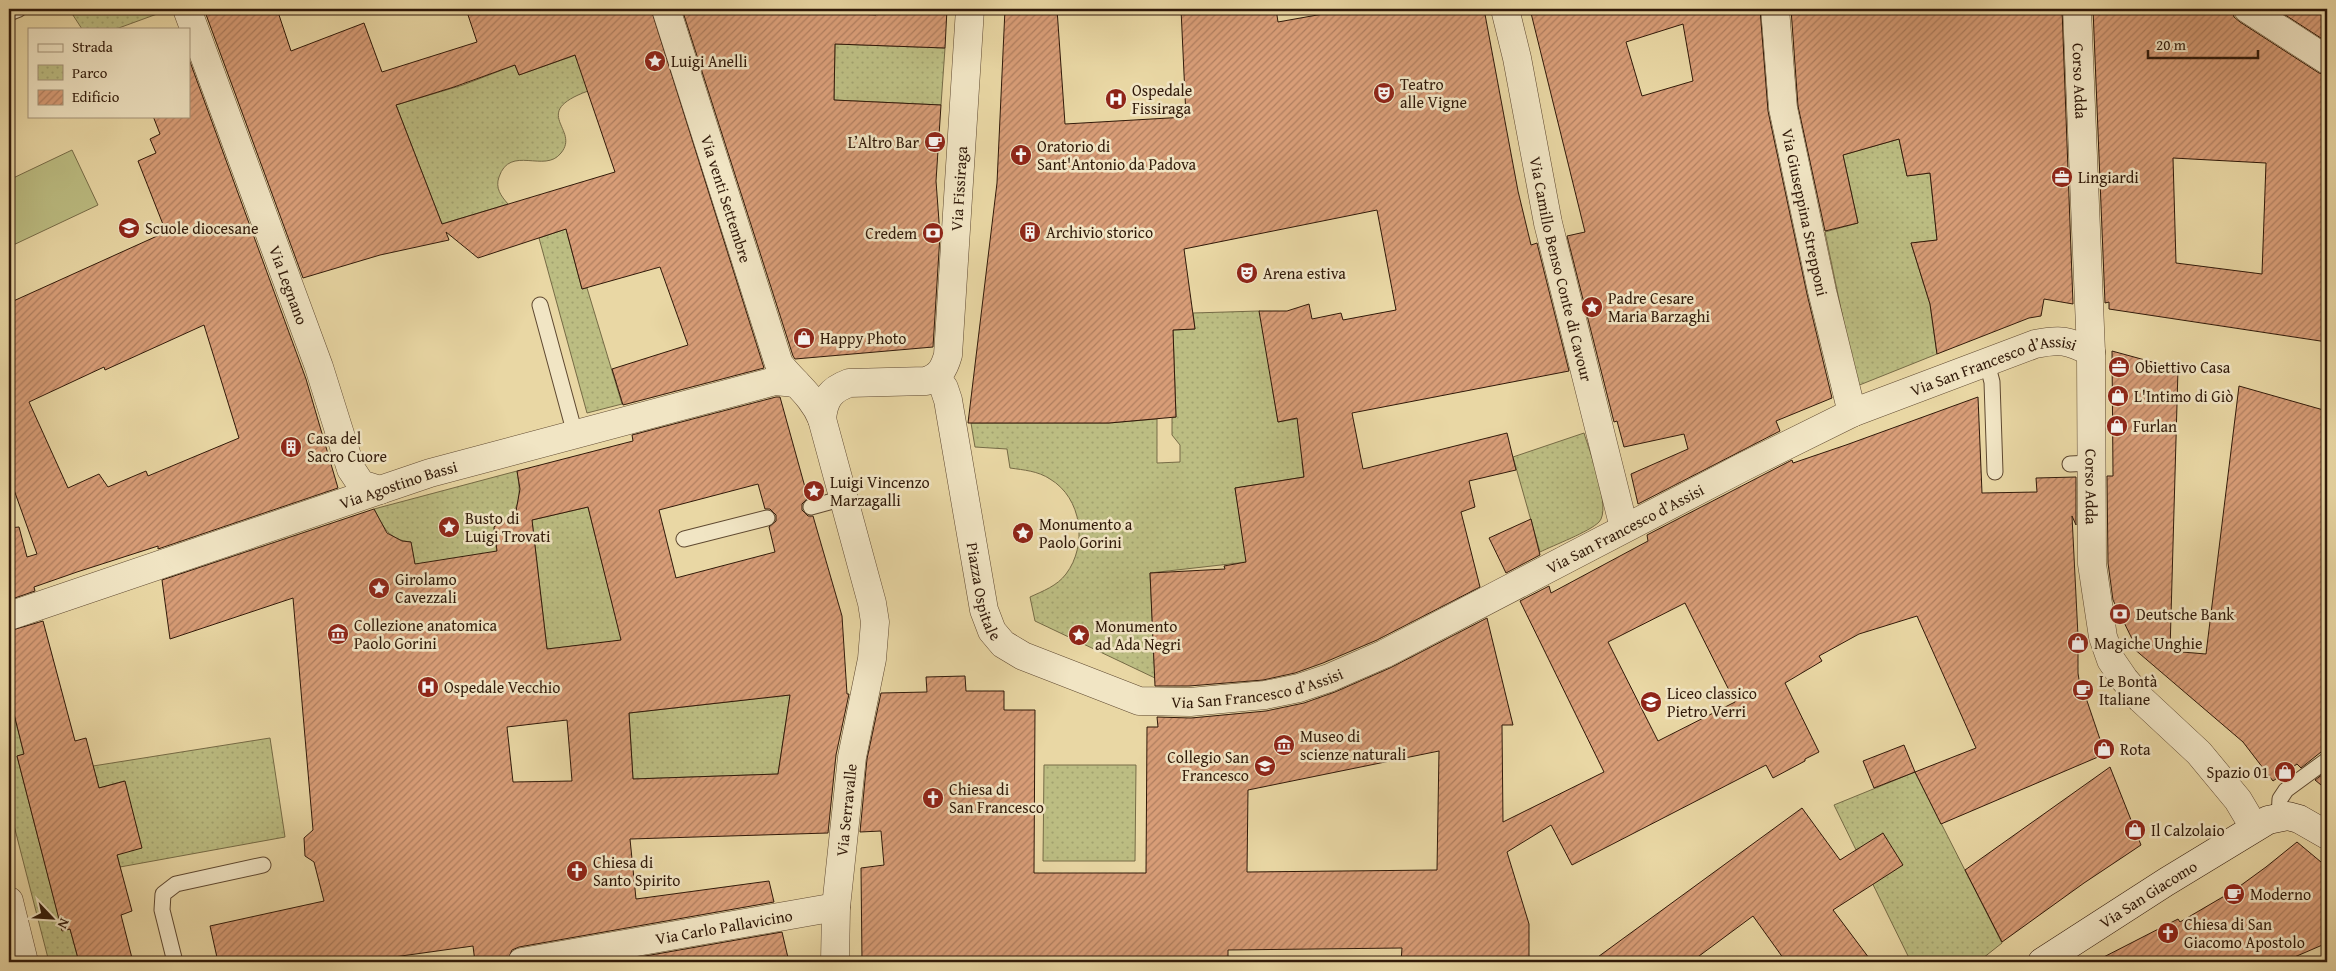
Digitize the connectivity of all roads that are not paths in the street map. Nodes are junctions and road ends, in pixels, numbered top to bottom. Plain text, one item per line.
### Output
1 (19, 9) edge
2 (187, 9) edge
3 (666, 9) edge
4 (970, 9) edge
5 (1505, 9) edge
6 (1775, 9) edge
7 (2077, 9) edge
8 (2248, 9) edge
9 (9, 13) edge
10 (2327, 60) edge
11 (540, 305) dead end
12 (2091, 352) junction
13 (1986, 362) junction
14 (940, 373) junction
15 (796, 384) junction
16 (1852, 413) junction
17 (822, 419) junction
18 (575, 434) junction
19 (1995, 472) dead end
20 (380, 490) junction
21 (844, 498) junction
22 (811, 507) dead end
23 (767, 518) dead end
24 (1624, 528) junction
25 (684, 539) dead end
26 (9, 616) edge
27 (1154, 703) joint
28 (2327, 760) edge
29 (2279, 817) junction
30 (2254, 827) junction
31 (2327, 835) edge
32 (263, 865) dead end
33 (9, 901) edge
34 (836, 907) junction
35 (24, 962) edge
36 (175, 962) edge
37 (522, 962) edge
38 (836, 962) edge
39 (2042, 962) edge

1 - 9 lane
2 - 20 street, Via Legnano
3 - 15 street, Via venti Settembre
4 - 14 street, Via Fissiraga
5 - 24 street, Via Camillo Benso Conte di Cavour
6 - 16 street, Via Giuseppina Strepponi
7 - 12 street, Corso Adda
8 - 10 street
11 - 18 lane
12 - 13 street, Via San Francesco d’Assisi
12 - 30 street, Corso Adda
13 - 16 street, Via San Francesco d’Assisi
13 - 19 lane
14 - 17 street
14 - 27 street, Piazza Ospitale
15 - 17 street
15 - 18 street, Via Agostino Bassi
16 - 24 street, Via San Francesco d’Assisi
17 - 21 street
18 - 20 street, Via Agostino Bassi
20 - 26 street, Via Agostino Bassi
21 - 22 lane
21 - 34 street, Via Serravalle
23 - 25 lane
24 - 27 street, Via San Francesco d’Assisi
28 - 29 lane
29 - 30 street
29 - 31 street
30 - 39 street, Via San Giacomo
32 - 36 lane
33 - 35 street
34 - 37 street, Via Carlo Pallavicino
34 - 38 street, Via Serravalle

